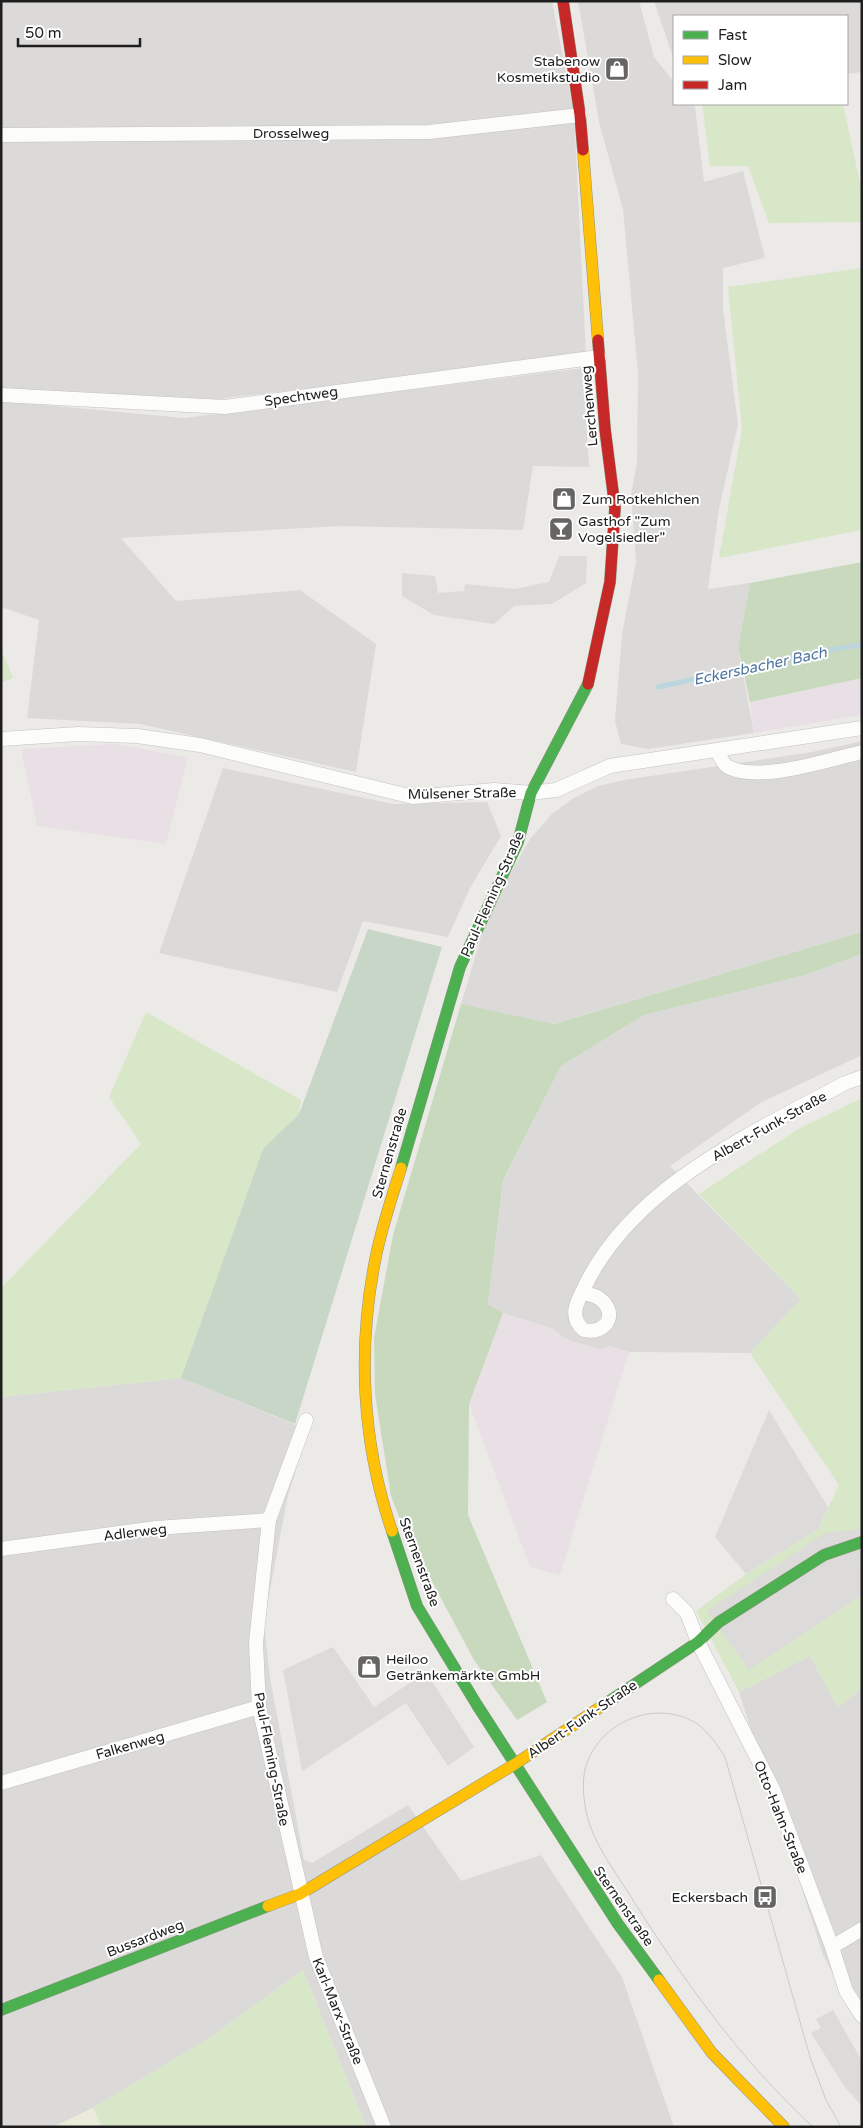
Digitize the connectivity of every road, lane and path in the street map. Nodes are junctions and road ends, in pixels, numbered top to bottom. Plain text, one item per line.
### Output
1 (563, 1) edge
2 (580, 115) junction
3 (1, 135) edge
4 (599, 357) junction
5 (1, 395) edge
6 (862, 728) edge
7 (1, 739) edge
8 (717, 752) junction
9 (862, 752) edge
10 (531, 793) junction
11 (460, 967) joint
12 (862, 1076) edge
13 (582, 1292) dead end
14 (306, 1420) dead end
15 (269, 1520) junction
16 (862, 1542) edge
17 (1, 1549) edge
18 (673, 1599) dead end
19 (698, 1642) junction
20 (259, 1707) junction
21 (515, 1764) junction
22 (1, 1783) edge
23 (300, 1894) junction
24 (862, 1929) edge
25 (832, 1947) junction
26 (1, 2010) edge
27 (862, 2016) edge
28 (384, 2127) edge
29 (784, 2127) edge

1 - 2 street, Lerchenweg
2 - 3 street, Drosselweg
2 - 4 street, Lerchenweg
4 - 5 street, Spechtweg
4 - 10 street, Lerchenweg
6 - 8 street, Mülsener Straße
7 - 10 street, Mülsener Straße
8 - 9 street
8 - 10 street, Mülsener Straße
10 - 11 street, Paul-Fleming-Straße
11 - 21 street, Sternenstraße
12 - 13 street, Albert-Funk-Straße
14 - 15 street, Paul-Fleming-Straße
15 - 17 street, Adlerweg
15 - 20 street, Paul-Fleming-Straße
16 - 19 street, Albert-Funk-Straße
18 - 19 street, Otto-Hahn-Straße
19 - 21 street, Albert-Funk-Straße
19 - 25 street, Otto-Hahn-Straße
20 - 22 street, Falkenweg
20 - 23 street, Paul-Fleming-Straße
21 - 23 street, Albert-Funk-Straße
21 - 29 street, Sternenstraße
23 - 26 street, Bussardweg
23 - 28 street, Karl-Marx-Straße
24 - 25 street
25 - 27 street, Otto-Hahn-Straße

